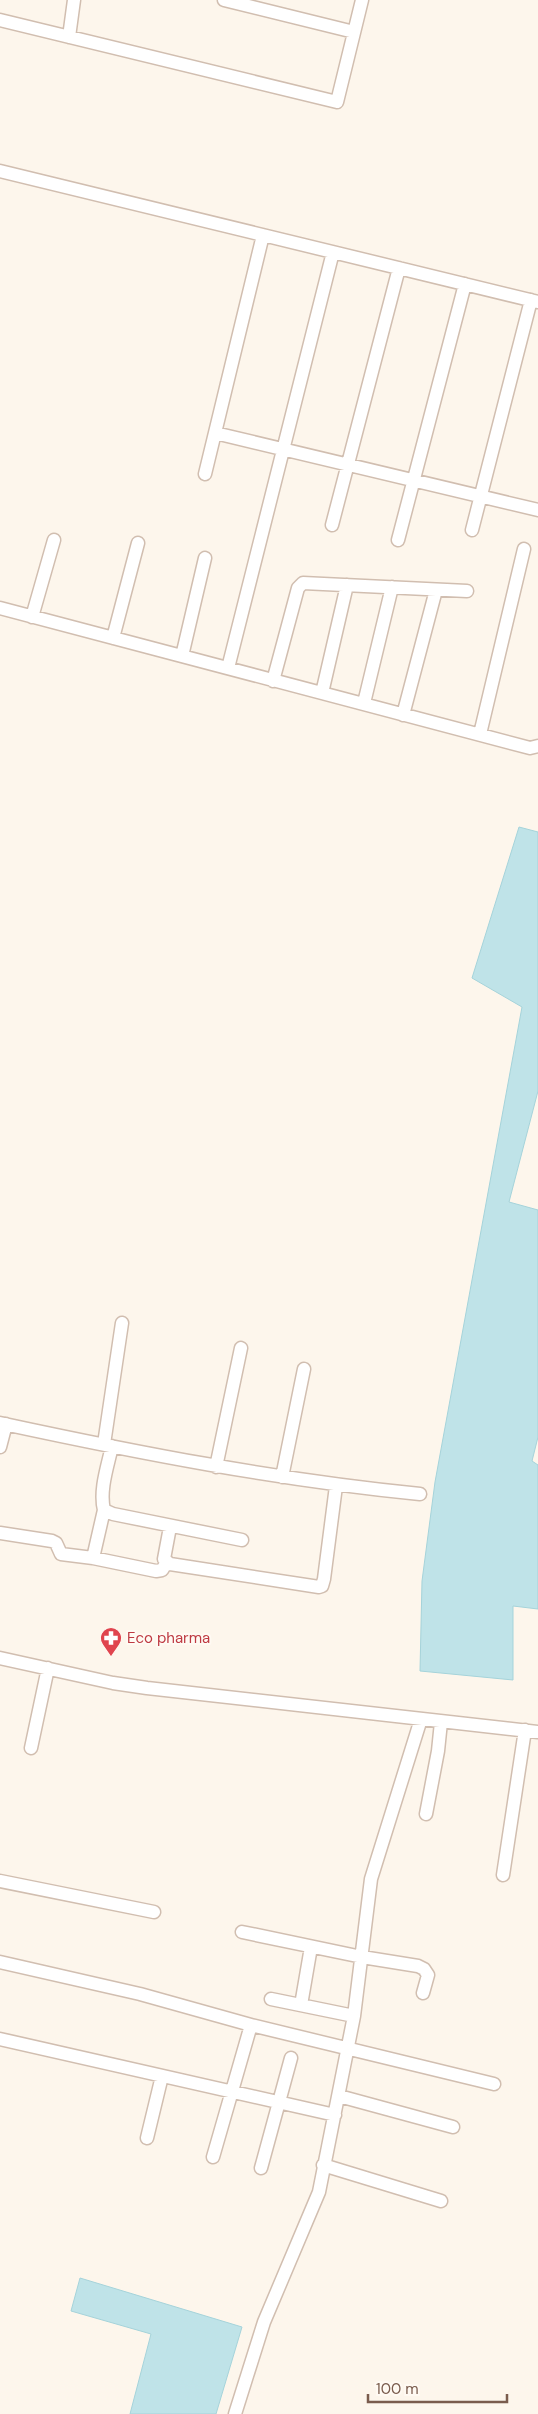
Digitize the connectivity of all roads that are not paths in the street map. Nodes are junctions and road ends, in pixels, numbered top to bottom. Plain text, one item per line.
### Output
1 (74, 0) edge
2 (224, 0) edge
3 (362, 0) edge
4 (0, 20) edge
5 (354, 32) junction
6 (69, 37) junction
7 (0, 171) edge
8 (263, 235) junction
9 (333, 252) junction
10 (399, 268) junction
11 (465, 284) junction
12 (534, 301) edge
13 (215, 433) junction
14 (283, 447) junction
15 (348, 463) junction
16 (204, 474) dead end
17 (414, 480) junction
18 (481, 496) junction
19 (538, 510) edge
20 (332, 525) dead end
21 (472, 530) dead end
22 (54, 540) dead end
23 (398, 540) dead end
24 (138, 543) dead end
25 (524, 549) dead end
26 (205, 558) dead end
27 (347, 585) junction
28 (392, 587) junction
29 (436, 590) junction
30 (467, 591) dead end
31 (0, 608) edge
32 (32, 617) junction
33 (113, 638) junction
34 (182, 656) junction
35 (228, 668) junction
36 (273, 681) junction
37 (322, 693) junction
38 (364, 704) junction
39 (403, 715) junction
40 (480, 734) junction
41 (538, 746) edge
42 (122, 1323) dead end
43 (241, 1348) dead end
44 (304, 1369) dead end
45 (3, 1423) edge
46 (108, 1445) junction
47 (0, 1447) edge
48 (216, 1467) junction
49 (282, 1477) junction
50 (336, 1486) junction
51 (420, 1494) dead end
52 (104, 1510) junction
53 (170, 1527) junction
54 (0, 1533) edge
55 (242, 1540) dead end
56 (94, 1558) junction
57 (167, 1562) junction
58 (0, 1658) edge
59 (48, 1668) junction
60 (421, 1719) junction
61 (441, 1722) junction
62 (525, 1730) junction
63 (538, 1732) edge
64 (31, 1748) dead end
65 (426, 1814) dead end
66 (502, 1875) dead end
67 (0, 1881) edge
68 (154, 1912) dead end
69 (242, 1932) dead end
70 (311, 1947) junction
71 (362, 1957) junction
72 (0, 1962) edge
73 (423, 1993) dead end
74 (271, 1999) dead end
75 (300, 2005) junction
76 (354, 2016) junction
77 (251, 2025) junction
78 (0, 2039) edge
79 (348, 2049) junction
80 (291, 2058) dead end
81 (162, 2076) junction
82 (494, 2084) dead end
83 (232, 2092) junction
84 (339, 2096) junction
85 (280, 2103) junction
86 (335, 2116) junction
87 (453, 2127) dead end
88 (147, 2138) dead end
89 (213, 2156) dead end
90 (324, 2165) junction
91 (260, 2168) dead end
92 (441, 2201) dead end
93 (235, 2414) edge

1 - 6 street
2 - 5 street
3 - 5 street
4 - 6 street
5 - 6 street
7 - 8 street
8 - 9 street
8 - 13 street
9 - 10 street
9 - 14 street
10 - 11 street
10 - 15 street
11 - 12 street
11 - 17 street
12 - 18 street
13 - 14 street
13 - 16 street
14 - 15 street
14 - 35 street
15 - 17 street
15 - 20 street
17 - 18 street
17 - 23 street
18 - 19 street
18 - 21 street
22 - 32 street
24 - 33 street
25 - 40 street
26 - 34 street
27 - 28 street
27 - 36 street
27 - 37 street
28 - 29 street
28 - 38 street
29 - 30 street
29 - 39 street
31 - 32 street
32 - 33 street
33 - 34 street
34 - 35 street
35 - 36 street
36 - 37 street
37 - 38 street
38 - 39 street
39 - 40 street
40 - 41 street
42 - 46 street
43 - 48 street
44 - 49 street
45 - 46 street
45 - 47 street
46 - 48 street
46 - 52 street
48 - 49 street
49 - 50 street
50 - 51 street
50 - 57 street
52 - 53 street
52 - 56 street
53 - 55 street
53 - 57 street
54 - 56 street
56 - 57 street
58 - 59 street
59 - 60 street
59 - 64 street
60 - 61 street
60 - 71 street
61 - 62 street
61 - 65 street
62 - 63 street
62 - 66 street
67 - 68 street
69 - 70 street
70 - 71 street
70 - 75 street
71 - 73 street
71 - 76 street
72 - 77 street
74 - 75 street
75 - 76 street
76 - 79 street
77 - 79 street
77 - 83 street
78 - 81 street
79 - 82 street
79 - 84 street
80 - 85 street
81 - 83 street
81 - 88 street
83 - 85 street
83 - 89 street
84 - 86 street
84 - 87 street
85 - 86 street
85 - 91 street
86 - 90 street
90 - 92 street
90 - 93 street

